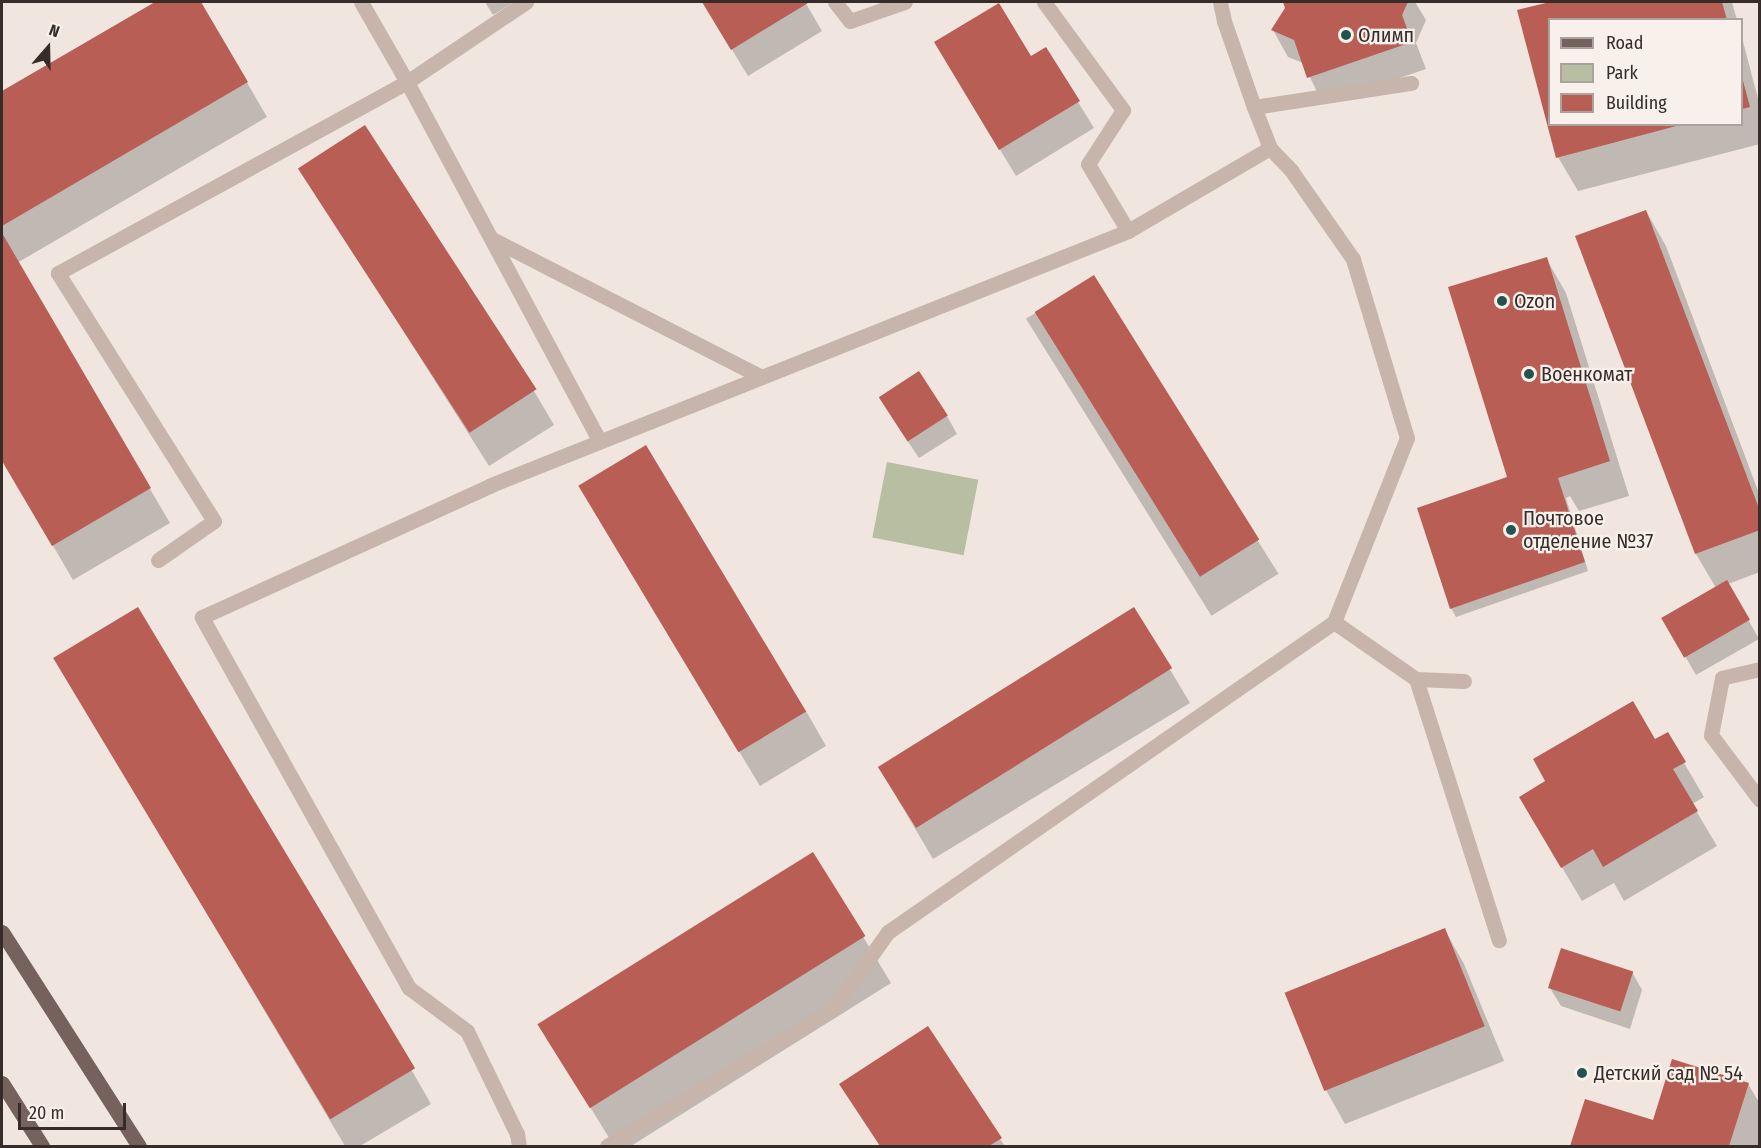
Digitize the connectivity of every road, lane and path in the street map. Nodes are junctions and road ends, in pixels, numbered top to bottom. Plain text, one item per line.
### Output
1 (361, 2) edge
2 (526, 2) edge
3 (835, 2) edge
4 (905, 2) edge
5 (1044, 2) edge
6 (1220, 2) edge
7 (407, 81) junction
8 (1412, 83) dead end
9 (1254, 107) junction
10 (1270, 148) junction
11 (1128, 231) junction
12 (492, 239) junction
13 (762, 377) junction
14 (600, 442) junction
15 (158, 560) dead end
16 (1334, 622) junction
17 (1760, 669) edge
18 (1416, 679) junction
19 (1464, 681) dead end
20 (1760, 800) edge
21 (2, 932) edge
22 (1499, 940) dead end
23 (2, 1083) edge
24 (42, 1146) edge
25 (139, 1146) edge
26 (519, 1146) edge
27 (607, 1146) edge

1 - 7 lane
2 - 7 lane
3 - 4 lane
5 - 11 lane
6 - 9 lane
7 - 12 lane
7 - 15 lane
8 - 9 lane
9 - 10 lane
10 - 11 lane
10 - 16 lane
11 - 13 lane
12 - 13 lane
12 - 14 lane
13 - 14 lane
14 - 26 lane
16 - 18 lane
16 - 27 lane
17 - 20 lane
18 - 19 lane
18 - 22 lane
21 - 25 main road
23 - 24 main road

